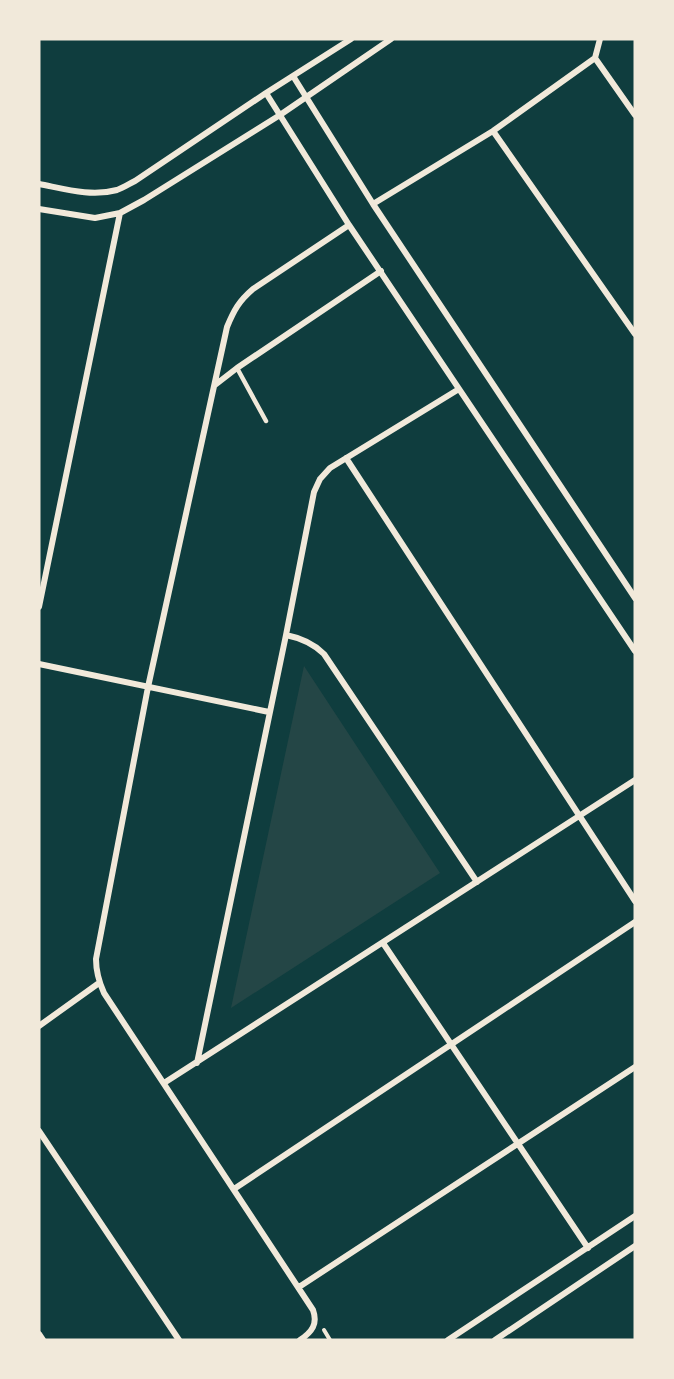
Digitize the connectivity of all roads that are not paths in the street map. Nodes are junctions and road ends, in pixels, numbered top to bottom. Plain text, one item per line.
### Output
1 (351, 39) edge
2 (391, 39) edge
3 (600, 39) edge
4 (595, 58) junction
5 (293, 76) junction
6 (266, 93) junction
7 (306, 97) junction
8 (280, 115) junction
9 (635, 115) edge
10 (493, 131) junction
11 (39, 184) edge
12 (373, 204) junction
13 (39, 209) edge
14 (120, 213) junction
15 (349, 225) junction
16 (381, 271) junction
17 (635, 334) edge
18 (237, 368) junction
19 (214, 385) junction
20 (459, 389) junction
21 (266, 422) dead end
22 (346, 458) junction
23 (635, 598) edge
24 (39, 607) edge
25 (286, 635) junction
26 (635, 651) edge
27 (39, 664) edge
28 (148, 687) junction
29 (269, 712) junction
30 (635, 780) edge
31 (580, 816) junction
32 (477, 882) junction
33 (635, 901) edge
34 (635, 922) edge
35 (383, 942) junction
36 (99, 983) junction
37 (39, 1026) edge
38 (452, 1044) junction
39 (196, 1063) junction
40 (635, 1067) edge
41 (164, 1083) junction
42 (39, 1131) edge
43 (518, 1144) junction
44 (234, 1189) junction
45 (635, 1216) edge
46 (635, 1246) edge
47 (588, 1248) junction
48 (299, 1287) junction
49 (39, 1334) edge
50 (43, 1340) edge
51 (179, 1340) edge
52 (300, 1340) edge
53 (448, 1340) edge
54 (495, 1340) edge

1 - 5 street
2 - 7 street
3 - 4 street
4 - 9 street
4 - 10 street
5 - 6 street
5 - 7 street
6 - 8 street
6 - 11 street
7 - 8 street
7 - 12 street
8 - 14 street
8 - 15 street
10 - 12 street
10 - 17 street
12 - 23 street
13 - 14 street
14 - 24 street
15 - 16 street
15 - 19 street
16 - 18 street
16 - 20 street
18 - 19 street
18 - 21 lane
19 - 28 street
20 - 22 street
20 - 26 street
22 - 25 street
22 - 31 street
25 - 29 street
25 - 32 street
27 - 28 street
28 - 29 street
28 - 36 street
29 - 39 street
30 - 31 street
31 - 32 street
31 - 33 street
32 - 35 street
34 - 38 street
35 - 38 street
35 - 39 street
36 - 37 street
36 - 41 street
38 - 43 street
38 - 44 street
39 - 41 street
40 - 43 street
41 - 44 street
42 - 51 street
43 - 47 street
43 - 48 street
44 - 48 street
45 - 47 street
46 - 54 street
47 - 53 street
48 - 52 street
49 - 50 street

